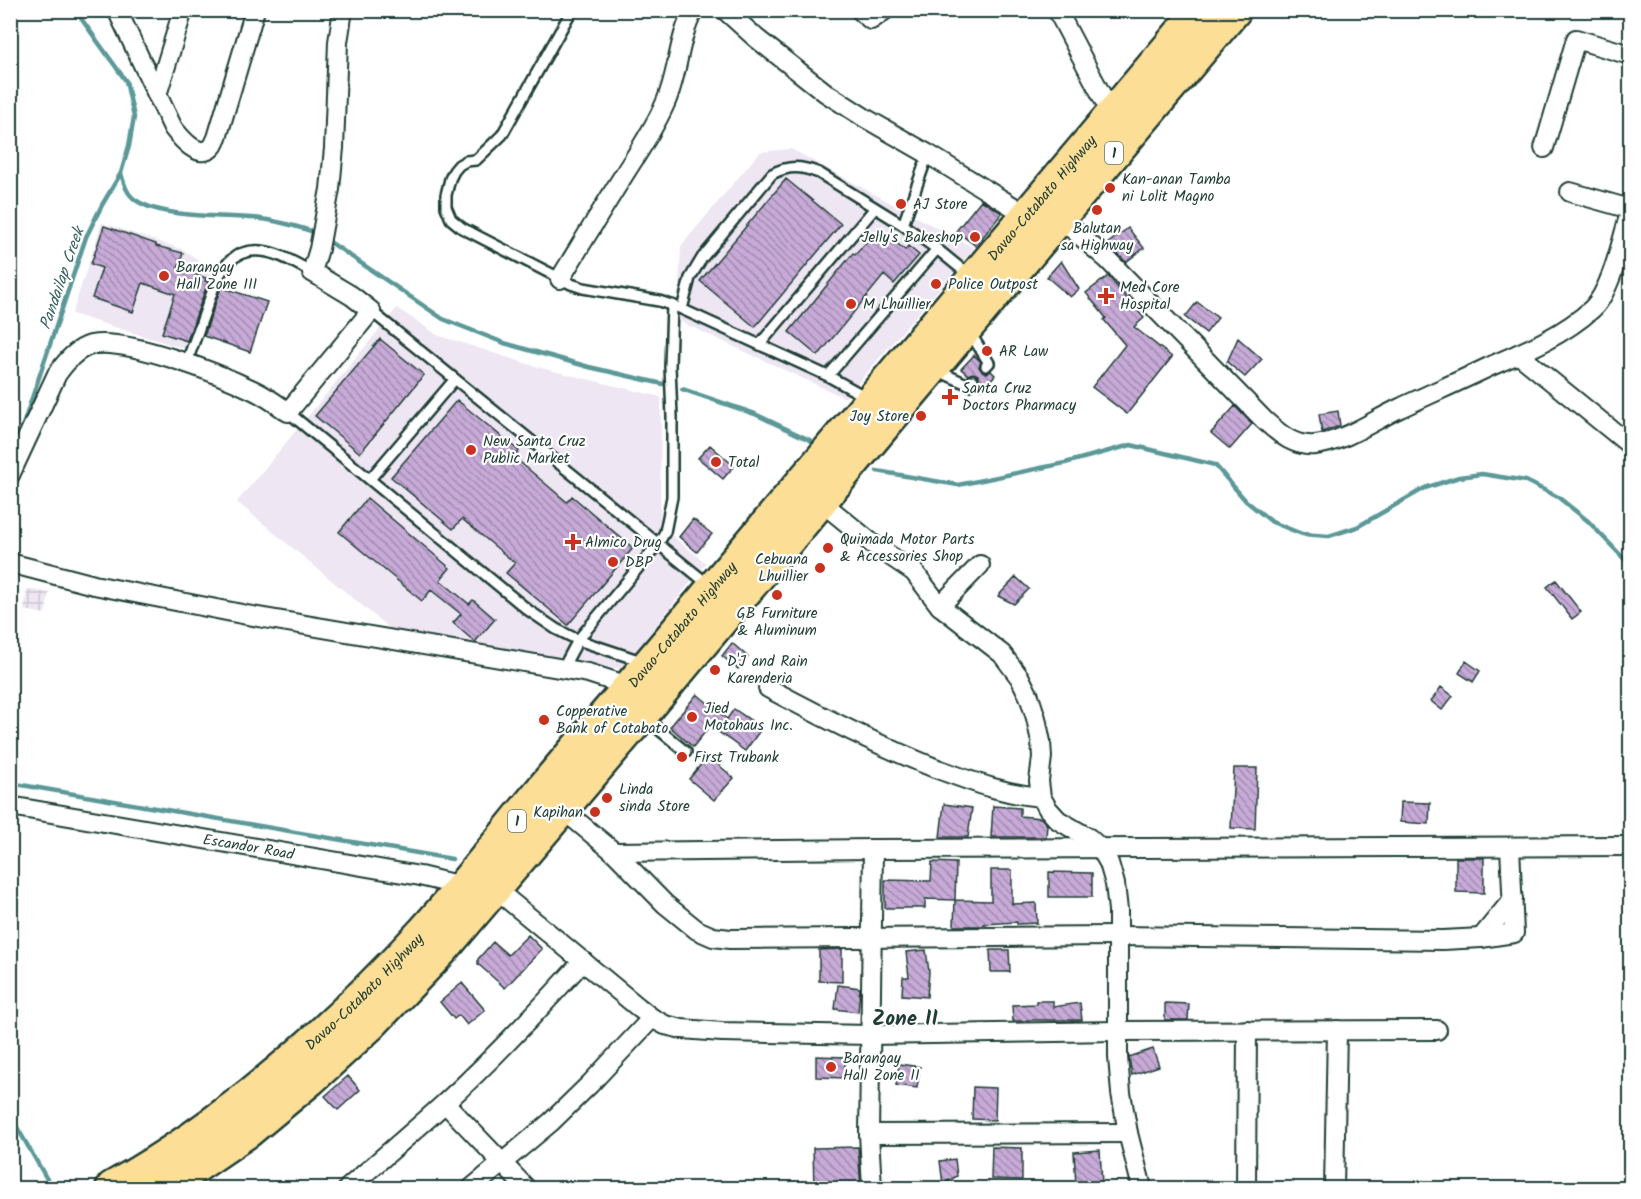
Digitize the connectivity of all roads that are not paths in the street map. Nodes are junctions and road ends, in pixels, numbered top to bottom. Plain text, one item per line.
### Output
1 (117, 10) edge
2 (183, 10) edge
3 (255, 10) edge
4 (343, 10) edge
5 (572, 10) edge
6 (694, 10) edge
7 (725, 10) edge
8 (860, 10) edge
9 (885, 10) edge
10 (1057, 10) edge
11 (1201, 10) edge
12 (1234, 10) edge
13 (1630, 56) edge
14 (157, 95) junction
15 (1112, 115) junction
16 (1544, 148) dead end
17 (928, 154) junction
18 (1570, 192) dead end
19 (875, 208) junction
20 (1630, 211) edge
21 (1044, 216) junction
22 (903, 225) junction
23 (937, 249) junction
24 (312, 272) junction
25 (560, 279) junction
26 (983, 287) junction
27 (672, 305) junction
28 (682, 309) junction
29 (371, 310) junction
30 (966, 327) junction
31 (760, 344) junction
32 (1518, 354) junction
33 (186, 364) junction
34 (986, 366) dead end
35 (931, 368) junction
36 (828, 376) junction
37 (455, 379) junction
38 (974, 380) dead end
39 (881, 408) junction
40 (288, 412) junction
41 (1630, 445) edge
42 (10, 475) edge
43 (370, 479) junction
44 (819, 500) junction
45 (658, 544) junction
46 (10, 563) edge
47 (980, 565) dead end
48 (723, 597) junction
49 (940, 606) junction
50 (578, 640) junction
51 (563, 668) junction
52 (660, 672) junction
53 (768, 688) dead end
54 (635, 702) junction
55 (686, 752) dead end
56 (1041, 797) junction
57 (10, 806) edge
58 (561, 808) junction
59 (1630, 846) edge
60 (1510, 847) junction
61 (873, 849) junction
62 (1101, 849) junction
63 (614, 852) junction
64 (477, 889) junction
65 (1118, 936) junction
66 (872, 938) junction
67 (583, 962) junction
68 (652, 1018) junction
69 (1117, 1030) junction
70 (1247, 1030) junction
71 (1337, 1030) junction
72 (1437, 1030) dead end
73 (870, 1035) junction
74 (445, 1103) junction
75 (1128, 1132) junction
76 (869, 1134) junction
77 (502, 1164) junction
78 (113, 1188) edge
79 (163, 1188) edge
80 (348, 1188) edge
81 (472, 1188) edge
82 (526, 1188) edge
83 (872, 1188) edge
84 (1142, 1188) edge
85 (1246, 1188) edge
86 (1334, 1188) edge

1 - 14 street
2 - 14 street
3 - 14 street
4 - 24 street
5 - 25 lane
6 - 25 street
7 - 17 street
8 - 9 street
10 - 15 street
11 - 15 highway, Davao-Cotabato Highway / 1
12 - 21 highway, Davao-Cotabato Highway / 1
13 - 16 street
15 - 21 highway, Davao-Cotabato Highway / 1
17 - 21 street
17 - 22 lane
18 - 20 street
19 - 22 lane
19 - 28 lane
19 - 31 lane
20 - 32 street
21 - 26 highway, Davao-Cotabato Highway / 1
21 - 32 street
22 - 23 lane
23 - 26 lane
23 - 36 lane
24 - 29 street
24 - 33 lane
25 - 27 lane
26 - 30 highway, Davao-Cotabato Highway / 1
26 - 39 highway, Davao-Cotabato Highway / 1
27 - 28 lane
27 - 45 lane
28 - 31 lane
29 - 37 lane
29 - 40 street
30 - 34 lane
30 - 35 highway, Davao-Cotabato Highway / 1
31 - 36 lane
32 - 41 street
33 - 40 street
33 - 42 street
35 - 38 lane
35 - 39 highway, Davao-Cotabato Highway / 1
36 - 39 lane
37 - 43 lane
37 - 45 lane
39 - 44 highway, Davao-Cotabato Highway / 1
39 - 48 highway, Davao-Cotabato Highway / 1
40 - 43 lane
43 - 50 lane
44 - 48 highway, Davao-Cotabato Highway / 1
44 - 49 street
45 - 48 lane
45 - 50 lane
46 - 51 street
47 - 49 street
48 - 52 highway, Davao-Cotabato Highway / 1
49 - 56 street
50 - 51 lane
50 - 52 lane
51 - 54 street
52 - 54 highway, Davao-Cotabato Highway / 1
53 - 56 street
54 - 55 lane
54 - 58 highway, Davao-Cotabato Highway / 1
54 - 64 highway, Davao-Cotabato Highway / 1
56 - 62 street
57 - 64 street, Escandor Road
58 - 63 street
58 - 64 highway, Davao-Cotabato Highway / 1
59 - 60 street
60 - 62 street
60 - 65 street
61 - 62 street
61 - 63 street
61 - 66 street
62 - 65 street
63 - 66 street
64 - 67 street, Escandor Road
64 - 78 highway, Davao-Cotabato Highway / 1
64 - 79 highway, Davao-Cotabato Highway / 1
65 - 66 street
65 - 69 street
66 - 73 street
67 - 68 street, Escandor Road
67 - 74 street
68 - 73 street, Escandor Road
68 - 77 street
69 - 70 street, Escandor Road
69 - 73 street, Escandor Road
69 - 75 street
70 - 71 street, Escandor Road
70 - 85 street
71 - 72 street, Escandor Road
71 - 86 street
73 - 76 street
74 - 77 street
74 - 80 street
75 - 76 street
75 - 84 street
76 - 83 street
77 - 81 street
77 - 82 street

